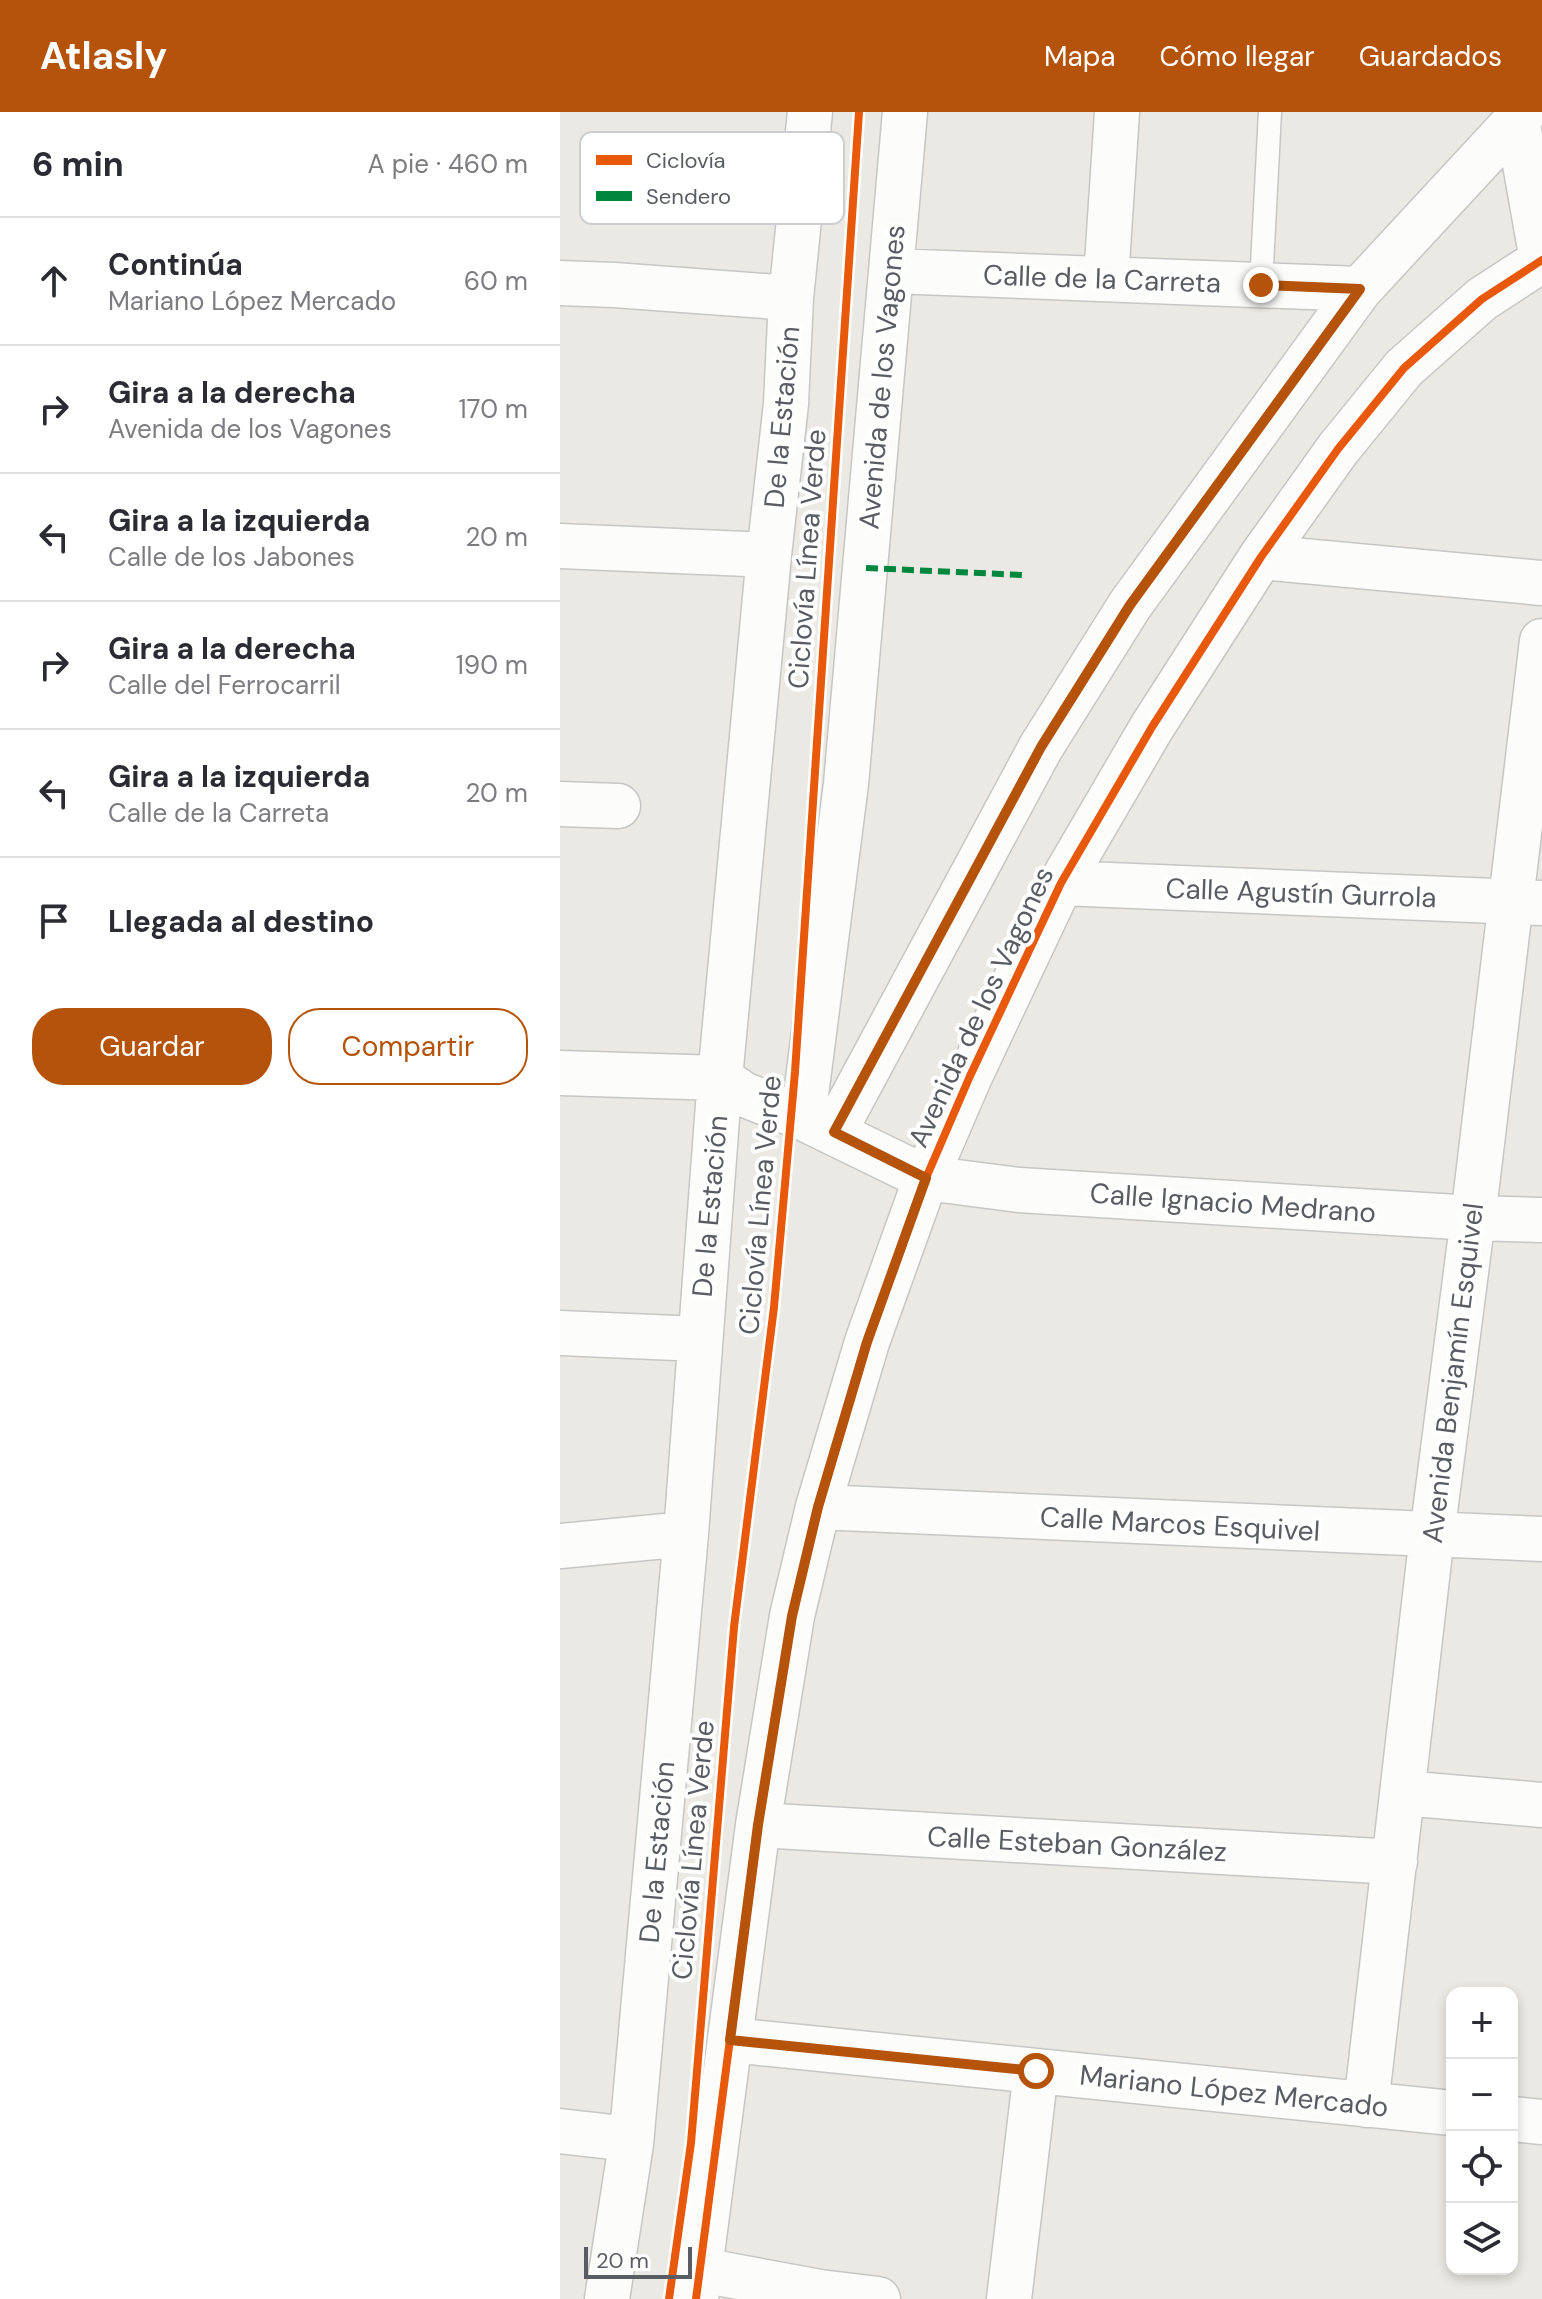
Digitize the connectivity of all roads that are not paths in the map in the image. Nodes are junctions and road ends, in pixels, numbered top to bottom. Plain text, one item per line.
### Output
1 (810, 112) edge
2 (905, 112) edge
3 (1117, 112) edge
4 (1270, 112) edge
5 (1520, 116) edge
6 (808, 132) edge
7 (799, 224) edge
8 (1542, 260) edge
9 (892, 271) junction
10 (1106, 279) junction
11 (560, 283) edge
12 (1261, 285) junction
13 (1360, 289) junction
14 (791, 298) junction
15 (560, 546) edge
16 (769, 555) junction
17 (1261, 557) junction
18 (1542, 583) edge
19 (1542, 641) edge
20 (560, 804) edge
21 (618, 806) dead end
22 (1061, 883) junction
23 (1526, 903) edge
24 (560, 1073) edge
25 (720, 1078) junction
26 (819, 1125) junction
27 (926, 1178) junction
28 (1473, 1218) junction
29 (1542, 1220) edge
30 (560, 1333) edge
31 (699, 1339) junction
32 (818, 1507) junction
33 (686, 1534) junction
34 (1432, 1535) junction
35 (1542, 1539) edge
36 (560, 1546) edge
37 (1403, 1793) junction
38 (1542, 1805) edge
39 (758, 1825) junction
40 (1395, 1862) junction
41 (730, 2040) junction
42 (1036, 2071) junction
43 (1366, 2105) junction
44 (1446, 2112) edge
45 (1518, 2120) edge
46 (1542, 2122) edge
47 (560, 2131) edge
48 (630, 2139) junction
49 (698, 2284) edge
50 (607, 2299) edge
51 (878, 2299) edge
52 (1009, 2299) edge

1 - 6 street, De la Estación
2 - 9 street, Avenida de los Vagones
3 - 10 street
4 - 12 lane
5 - 8 street
5 - 13 street
7 - 14 street, De la Estación
8 - 17 street, Avenida de los Vagones
9 - 10 street, Calle de la Carreta
9 - 26 street, Avenida de los Vagones
10 - 12 street, Calle de la Carreta
11 - 14 street
12 - 13 street, Calle de la Carreta
13 - 26 street
14 - 16 street, De la Estación
15 - 16 street
16 - 25 street, De la Estación
17 - 18 street
17 - 22 street, Avenida de los Vagones
19 - 23 street, Avenida Benjamín Esquivel
20 - 21 street
22 - 23 street, Calle Agustín Gurrola
22 - 27 street, Avenida de los Vagones
23 - 28 street, Avenida Benjamín Esquivel
24 - 25 street
25 - 26 street, Calle Ignacio Medrano
25 - 31 street, De la Estación
26 - 27 street, Calle Ignacio Medrano
27 - 28 street, Calle Ignacio Medrano
27 - 32 street, Avenida de los Vagones
28 - 29 street, Calle Ignacio Medrano
28 - 34 street, Avenida Benjamín Esquivel
30 - 31 street
31 - 33 street, De la Estación
32 - 34 street, Calle Marcos Esquivel
32 - 39 street, Avenida de los Vagones
33 - 36 street
33 - 48 street, De la Estación
34 - 35 street, Calle Marcos Esquivel
34 - 37 street, Avenida Benjamín Esquivel
37 - 38 street
37 - 40 street, Avenida Benjamín Esquivel
39 - 40 street, Calle Esteban González
39 - 41 street, Avenida de los Vagones
40 - 43 street, Avenida Benjamín Esquivel
41 - 42 street, Mariano López Mercado
41 - 49 street, Avenida de los Vagones
42 - 43 street, Mariano López Mercado
42 - 52 street
43 - 44 street, Mariano López Mercado
45 - 46 street
47 - 48 street
48 - 50 street, De la Estación
49 - 51 street

